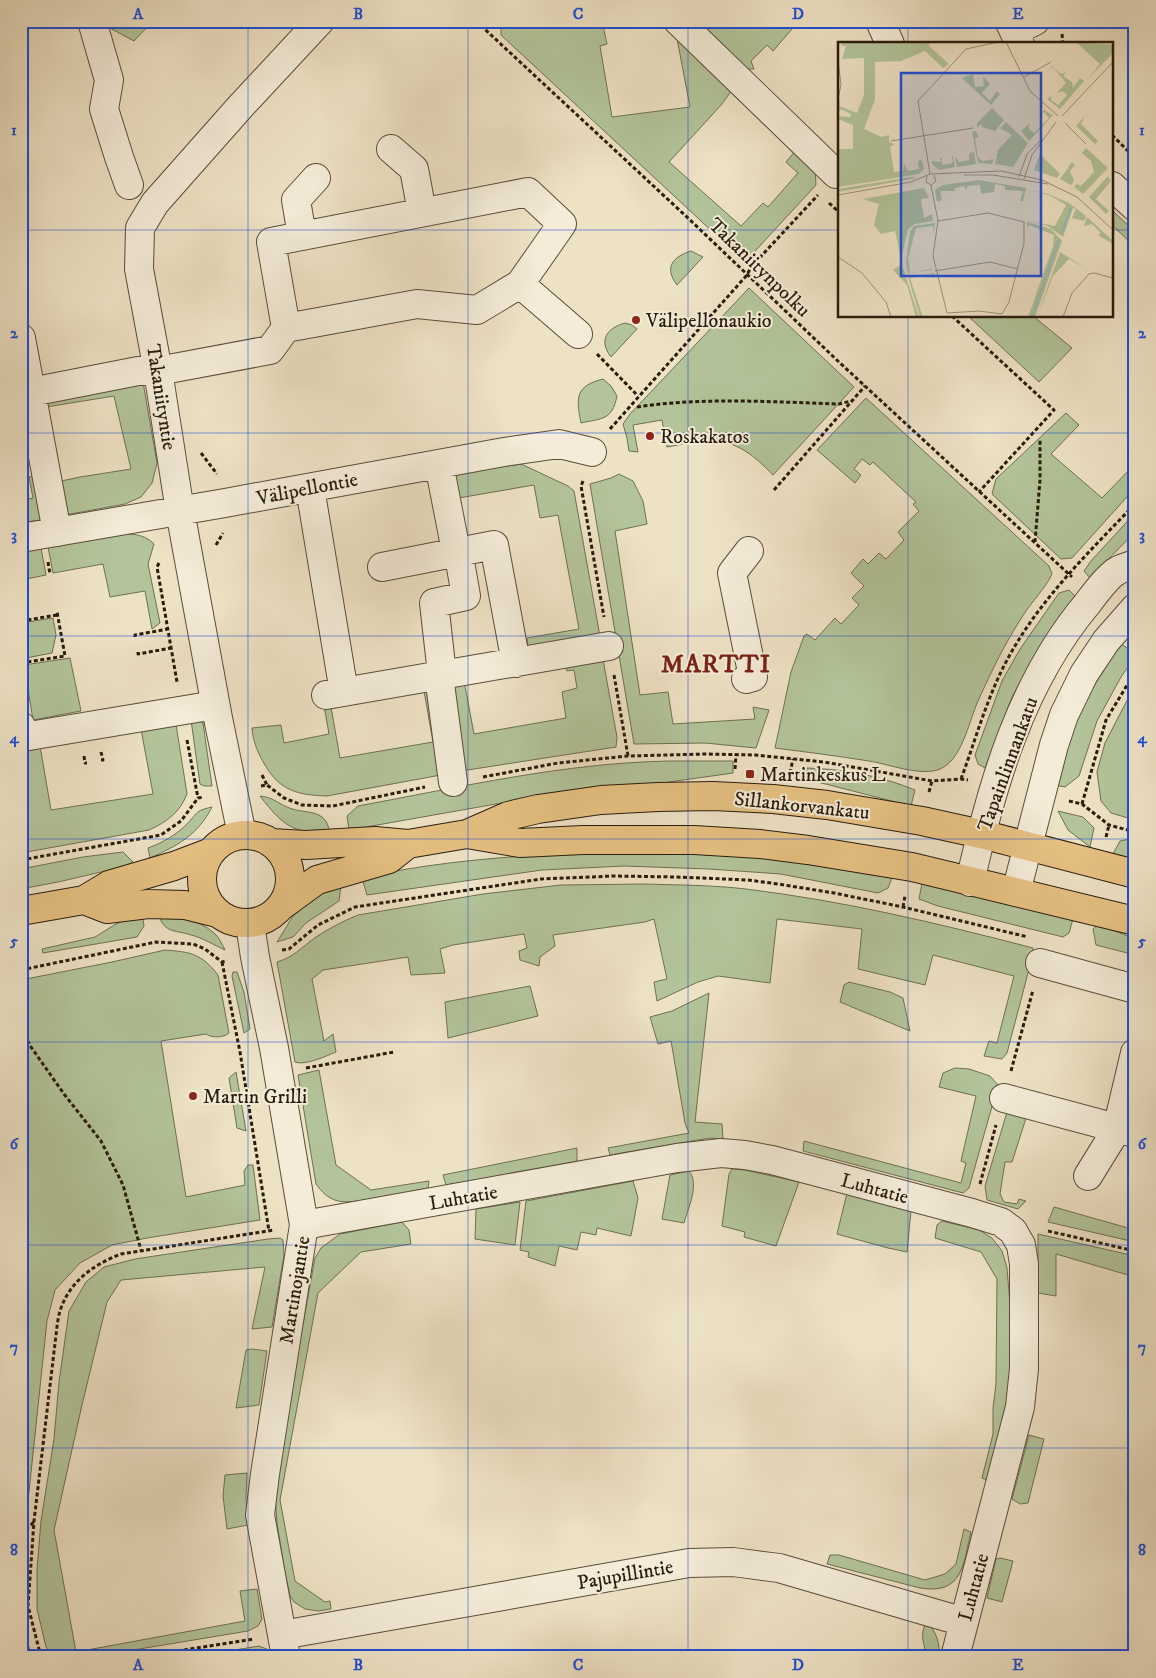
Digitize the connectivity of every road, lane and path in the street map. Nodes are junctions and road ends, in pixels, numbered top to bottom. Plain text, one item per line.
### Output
1 (92, 21) edge
2 (320, 21) edge
3 (476, 21) edge
4 (678, 21) edge
5 (880, 21) edge
6 (889, 42) edge
7 (1114, 137) edge
8 (391, 149) dead end
9 (1135, 158) edge
10 (836, 174) joint
11 (316, 178) dead end
12 (130, 185) dead end
13 (1114, 188) edge
14 (1135, 207) edge
15 (422, 212) junction
16 (302, 236) junction
17 (747, 275) junction
18 (520, 284) junction
19 (954, 318) edge
20 (286, 328) junction
21 (578, 334) joint
22 (21, 338) edge
23 (158, 371) junction
24 (865, 386) junction
25 (26, 393) edge
26 (638, 396) junction
27 (851, 401) junction
28 (637, 407) dead end
29 (1040, 439) dead end
30 (199, 450) dead end
31 (592, 452) junction
32 (439, 464) junction
33 (310, 488) junction
34 (774, 490) dead end
35 (979, 492) junction
36 (224, 503) junction
37 (180, 511) junction
38 (57, 532) junction
39 (21, 538) edge
40 (1034, 543) junction
41 (749, 550) dead end
42 (457, 552) junction
43 (1135, 564) edge
44 (382, 567) dead end
45 (1068, 574) dead end
46 (1135, 608) edge
47 (21, 621) edge
48 (168, 629) dead end
49 (135, 637) dead end
50 (609, 646) junction
51 (171, 648) dead end
52 (138, 652) dead end
53 (21, 663) edge
54 (516, 663) junction
55 (1135, 672) edge
56 (439, 676) junction
57 (746, 679) dead end
58 (215, 705) junction
59 (21, 726) edge
60 (736, 754) dead end
61 (628, 756) dead end
62 (793, 759) dead end
63 (735, 773) dead end
64 (788, 777) dead end
65 (453, 782) dead end
66 (1082, 804) dead end
67 (467, 834) junction
68 (981, 834) junction
69 (242, 835) junction
70 (271, 842) junction
71 (408, 844) junction
72 (1027, 846) junction
73 (211, 852) junction
74 (1135, 874) edge
75 (970, 882) junction
76 (1016, 892) junction
77 (84, 900) junction
78 (280, 908) junction
79 (21, 911) edge
80 (217, 913) junction
81 (1135, 921) edge
82 (250, 924) junction
83 (1038, 951) joint
84 (255, 957) junction
85 (222, 962) junction
86 (21, 970) edge
87 (1135, 990) edge
88 (21, 1029) edge
89 (394, 1052) dead end
90 (1135, 1053) edge
91 (278, 1072) junction
92 (1004, 1098) dead end
93 (1126, 1131) edge
94 (1088, 1176) dead end
95 (304, 1225) junction
96 (270, 1231) junction
97 (1013, 1232) junction
98 (141, 1250) junction
99 (1135, 1251) edge
100 (34, 1521) junction
101 (21, 1534) edge
102 (21, 1603) edge
103 (28, 1606) junction
104 (964, 1622) junction
105 (284, 1646) edge
106 (41, 1657) edge
107 (139, 1657) edge
108 (954, 1657) edge

1 - 12 street
2 - 23 street, Takaniityntie
3 - 17 path, Takaniitynpolku
4 - 10 street
5 - 6 street
7 - 9 path
8 - 15 street
10 - 17 path
11 - 16 street
13 - 14 street
15 - 16 street
15 - 18 street
16 - 20 street
17 - 24 path, Takaniitynpolku
17 - 26 path
18 - 20 street
18 - 21 street
19 - 35 path
20 - 23 street
21 - 26 path
22 - 25 street
23 - 25 street
23 - 37 street, Takaniityntie
24 - 27 path
24 - 35 path, Takaniitynpolku
25 - 38 street
26 - 31 path
27 - 28 path
27 - 34 path
29 - 40 path
30 - 36 path
31 - 32 street, Välipellontie
31 - 50 path
32 - 33 street, Välipellontie
32 - 42 street
33 - 36 street, Välipellontie
33 - 56 street
35 - 40 path, Takaniitynpolku
36 - 37 street, Välipellontie
37 - 38 street, Välipellontie
37 - 58 street, Takaniityntie
38 - 39 street, Välipellontie
40 - 45 path, Takaniitynpolku
41 - 57 street
42 - 44 street
42 - 54 street
42 - 56 street
43 - 68 street, Tapainlinnankatu
46 - 72 street, Tapainlinnankatu
47 - 53 path
48 - 49 path
50 - 54 street
50 - 61 path
51 - 52 path
54 - 56 street
55 - 66 path
56 - 65 street
58 - 59 street
58 - 69 street, Takaniityntie
60 - 63 path
62 - 64 path
67 - 68 main road, Sillankorvankatu
67 - 71 main road, Sillankorvankatu
67 - 75 main road, Sillankorvankatu
68 - 72 main road, Sillankorvankatu
68 - 75 street, Tapainlinnankatu
69 - 70 main road
69 - 73 main road
70 - 71 main road, Sillankorvankatu
70 - 78 main road
71 - 78 main road, Sillankorvankatu
72 - 74 main road, Sillankorvankatu
72 - 76 street, Tapainlinnankatu
73 - 77 main road
73 - 80 main road
75 - 76 main road, Sillankorvankatu
76 - 81 main road, Sillankorvankatu
77 - 79 main road
77 - 80 main road
78 - 82 main road
80 - 82 main road
82 - 84 street, Martinojantie
83 - 84 path
83 - 87 street
84 - 85 path
84 - 91 street, Martinojantie
85 - 86 path
85 - 96 path
88 - 98 path
89 - 91 path
90 - 93 street
91 - 95 street, Martinojantie
92 - 93 street
93 - 94 street
95 - 96 path
95 - 97 street, Luhtatie
95 - 105 street, Martinojantie
96 - 98 path
97 - 99 path
97 - 104 street, Luhtatie
98 - 100 path
100 - 101 path
100 - 103 path
102 - 103 path
103 - 106 path
104 - 105 street, Pajupillintie
104 - 108 street, Luhtatie
105 - 107 path

